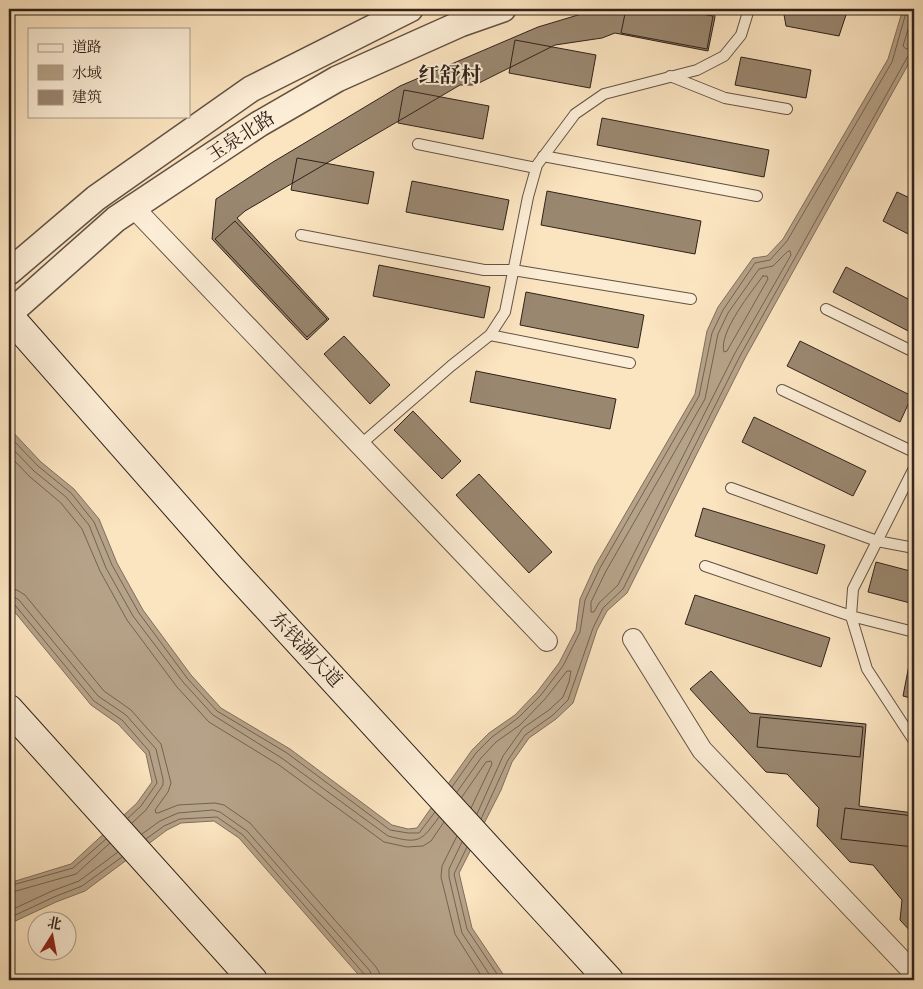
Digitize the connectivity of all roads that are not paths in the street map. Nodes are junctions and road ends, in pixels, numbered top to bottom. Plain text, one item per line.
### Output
1 (410, 9) edge
2 (503, 9) edge
3 (749, 9) edge
4 (670, 76) junction
5 (787, 109) dead end
6 (418, 144) dead end
7 (543, 156) junction
8 (536, 168) junction
9 (757, 196) dead end
10 (134, 208) junction
11 (301, 235) dead end
12 (513, 270) junction
13 (9, 272) edge
14 (691, 299) dead end
15 (826, 310) dead end
16 (9, 315) edge
17 (490, 335) junction
18 (914, 352) edge
19 (630, 363) dead end
20 (782, 390) dead end
21 (360, 445) junction
22 (914, 452) edge
23 (914, 468) edge
24 (732, 488) dead end
25 (877, 541) junction
26 (914, 548) edge
27 (705, 566) dead end
28 (851, 616) junction
29 (914, 632) edge
30 (633, 640) dead end
31 (547, 641) dead end
32 (9, 709) edge
33 (914, 741) edge
34 (914, 973) edge
35 (253, 980) edge
36 (609, 980) edge

1 - 13 street, 玉泉北路
2 - 10 street, 玉泉北路
3 - 4 lane
4 - 5 lane
4 - 7 lane
6 - 8 lane
7 - 8 lane
7 - 9 lane
8 - 12 lane
10 - 16 street, 玉泉北路
10 - 21 street
11 - 12 lane
12 - 14 lane
12 - 17 lane
15 - 18 lane
16 - 36 main road, 东钱湖大道
17 - 19 lane
17 - 21 lane
20 - 22 lane
21 - 31 street
23 - 25 lane
24 - 25 lane
25 - 26 lane
25 - 28 lane
27 - 28 lane
28 - 29 lane
28 - 33 lane
30 - 34 street
32 - 35 main road

